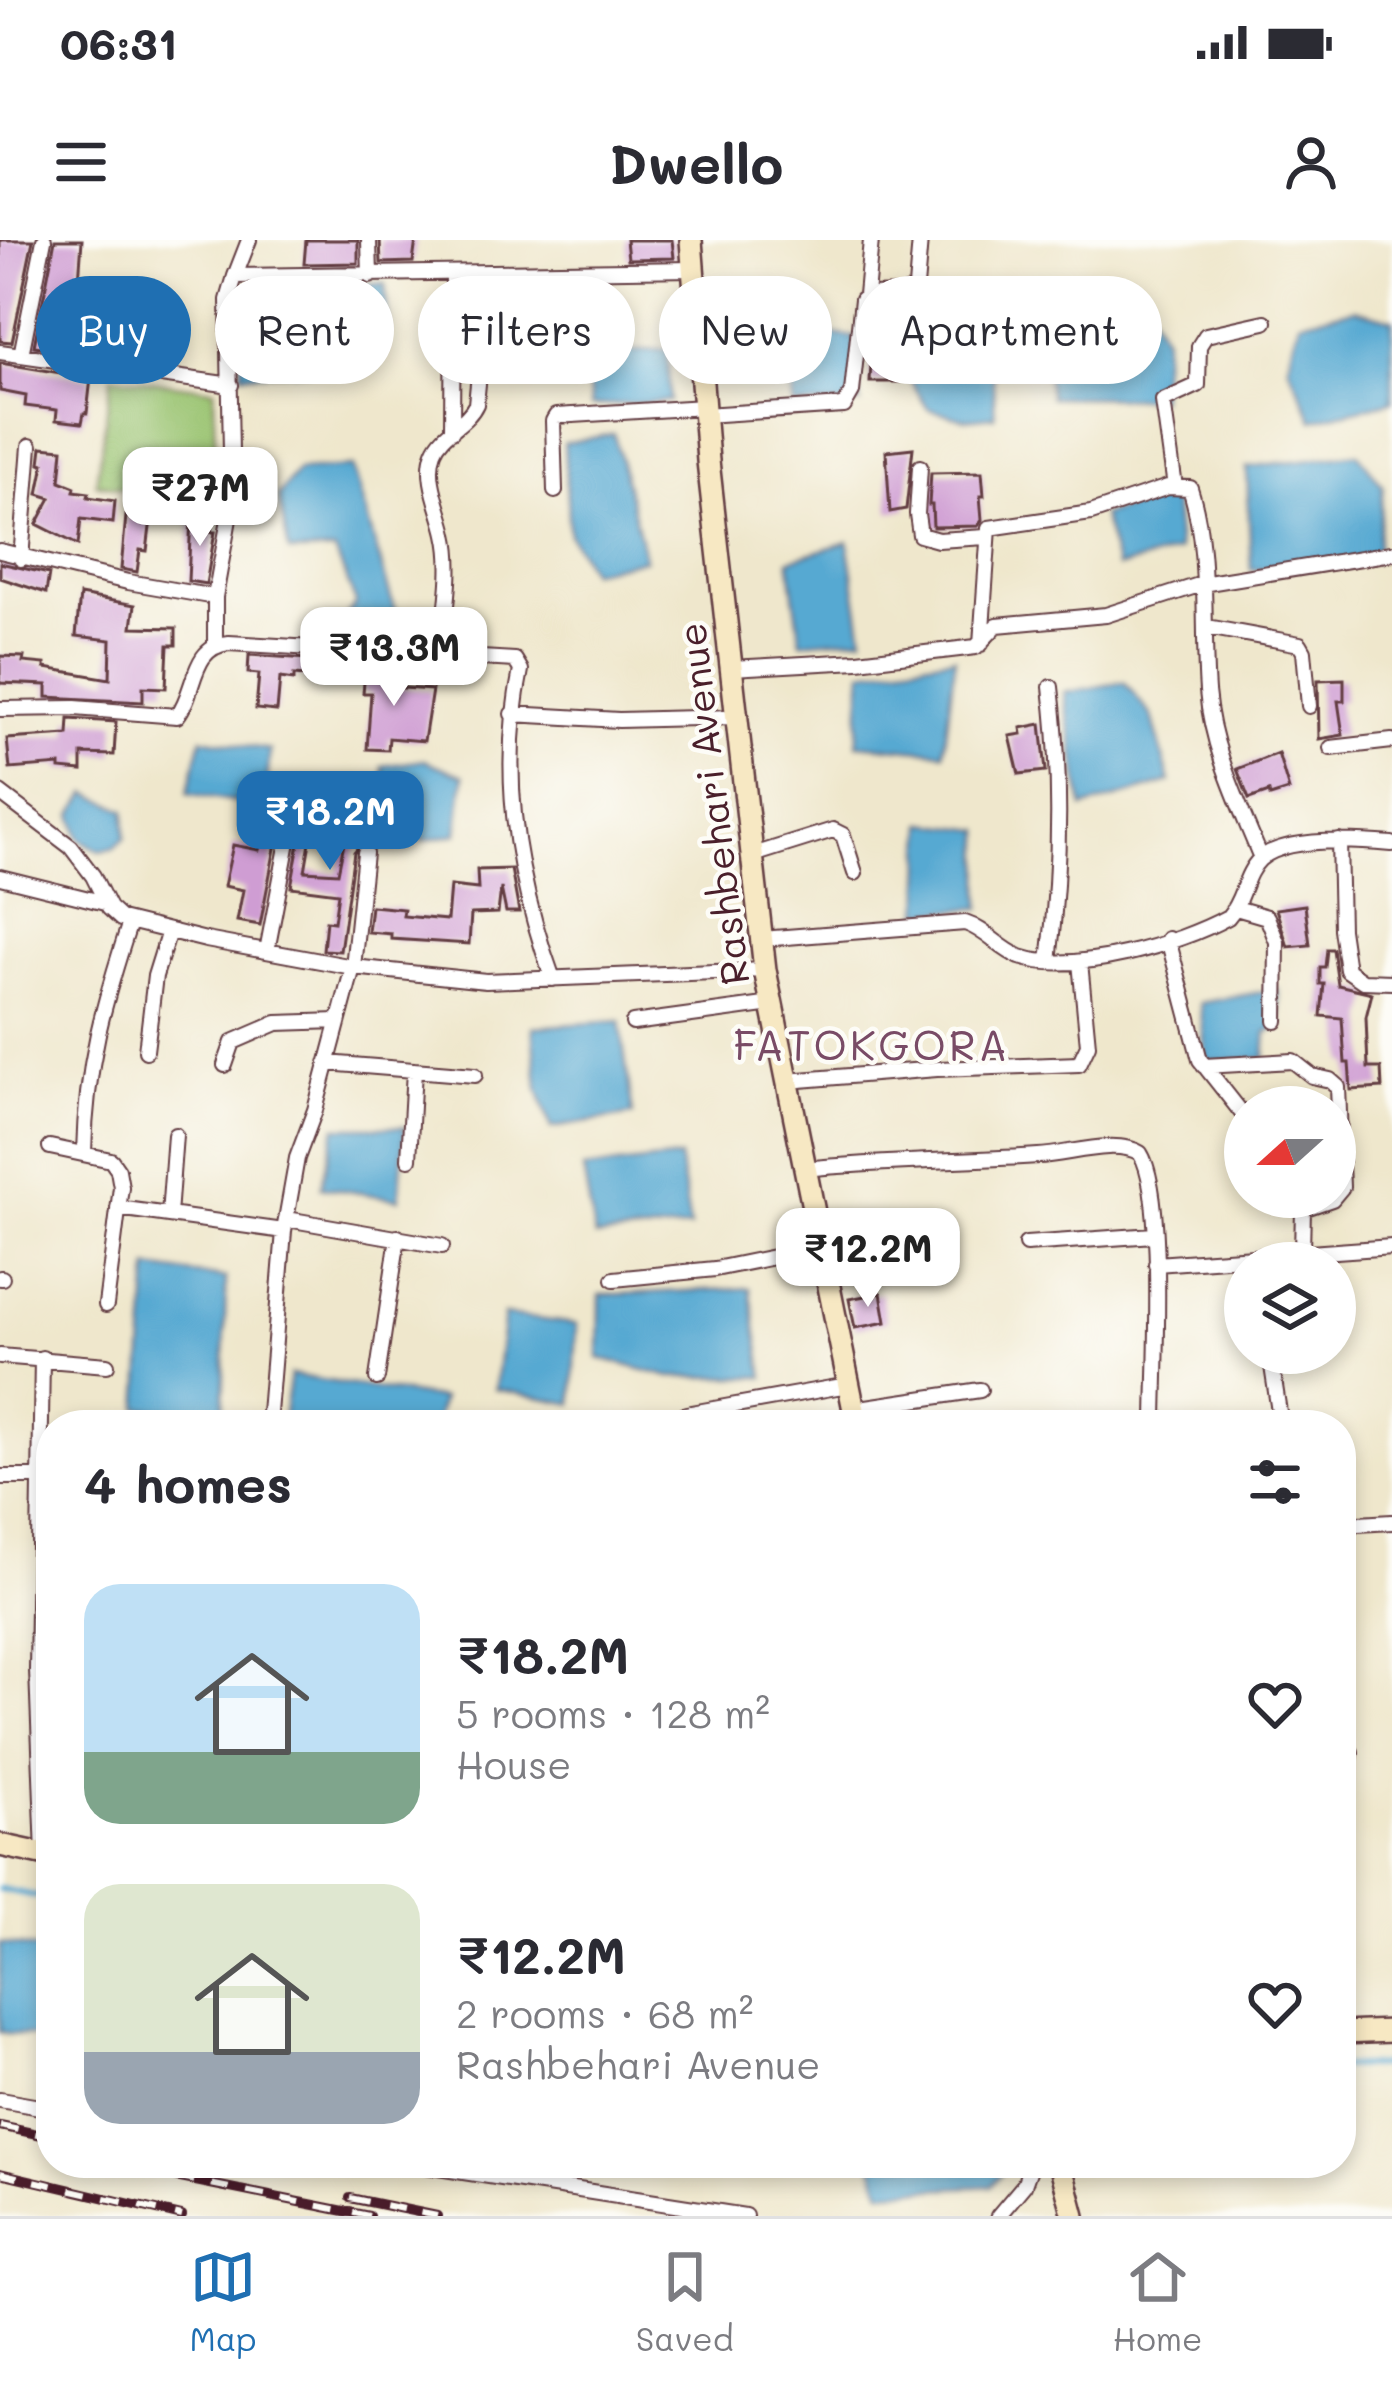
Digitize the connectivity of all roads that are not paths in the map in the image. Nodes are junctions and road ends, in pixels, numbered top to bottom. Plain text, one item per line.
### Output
1 (44, 240) edge
2 (249, 240) edge
3 (369, 240) edge
4 (691, 240) edge
5 (871, 240) edge
6 (920, 240) edge
7 (693, 269) junction
8 (489, 273) junction
9 (453, 274) junction
10 (236, 276) edge
11 (370, 276) joint
12 (868, 276) edge
13 (917, 276) edge
14 (1265, 322) dead end
15 (856, 334) edge
16 (0, 352) edge
17 (21, 355) junction
18 (231, 385) joint
19 (704, 411) junction
20 (452, 431) junction
21 (29, 446) dead end
22 (920, 467) dead end
23 (1175, 487) junction
24 (554, 491) dead end
25 (986, 537) junction
26 (0, 551) edge
27 (1392, 553) edge
28 (22, 559) junction
29 (1202, 584) junction
30 (215, 597) junction
31 (1207, 627) junction
32 (981, 644) junction
33 (214, 645) junction
34 (442, 655) junction
35 (731, 668) junction
36 (1051, 687) dead end
37 (1309, 706) dead end
38 (0, 709) edge
39 (512, 714) junction
40 (736, 717) junction
41 (1392, 741) edge
42 (1331, 748) dead end
43 (299, 784) dead end
44 (0, 793) edge
45 (1340, 841) junction
46 (1392, 844) edge
47 (364, 854) dead end
48 (750, 856) junction
49 (1261, 858) junction
50 (854, 873) dead end
51 (0, 877) edge
52 (105, 903) junction
53 (1236, 908) junction
54 (130, 922) junction
55 (169, 931) junction
56 (761, 939) junction
57 (1168, 940) junction
58 (266, 951) junction
59 (1049, 962) junction
60 (1080, 962) junction
61 (353, 967) junction
62 (765, 970) junction
63 (553, 979) junction
64 (1392, 982) edge
65 (772, 1004) junction
66 (338, 1021) junction
67 (1276, 1022) dead end
68 (633, 1023) dead end
69 (146, 1051) dead end
70 (327, 1063) junction
71 (225, 1065) dead end
72 (1204, 1066) junction
73 (414, 1070) junction
74 (475, 1075) dead end
75 (787, 1081) junction
76 (1336, 1086) edge
77 (1224, 1091) edge
78 (175, 1135) dead end
79 (50, 1147) dead end
80 (84, 1152) junction
81 (409, 1159) dead end
82 (804, 1169) junction
83 (118, 1208) junction
84 (169, 1215) junction
85 (286, 1225) junction
86 (1154, 1234) junction
87 (398, 1237) junction
88 (1026, 1244) dead end
89 (442, 1246) dead end
90 (819, 1248) junction
91 (1392, 1249) edge
92 (1356, 1250) edge
93 (1224, 1261) edge
94 (1156, 1264) junction
95 (614, 1279) dead end
96 (106, 1306) dead end
97 (0, 1356) edge
98 (42, 1358) junction
99 (106, 1365) dead end
100 (1273, 1374) edge
101 (376, 1378) dead end
102 (848, 1385) junction
103 (980, 1390) dead end
104 (40, 1410) edge
105 (269, 1410) edge
106 (708, 1410) edge
107 (853, 1410) edge
108 (887, 1410) edge
109 (1155, 1410) edge
110 (1279, 1410) edge
111 (36, 1477) edge
112 (0, 1478) edge
113 (1392, 1522) edge
114 (1356, 1525) edge
115 (0, 1845) edge
116 (36, 1853) edge
117 (1392, 2030) edge
118 (1356, 2032) edge
119 (0, 2100) edge
120 (36, 2106) edge
121 (502, 2178) edge
122 (1027, 2178) edge
123 (1064, 2178) edge
124 (745, 2216) edge
125 (998, 2216) edge
126 (1074, 2216) edge

1 - 17 street
2 - 10 street
3 - 11 street
4 - 7 main road, Rashbehari Avenue
5 - 12 street
6 - 13 street
7 - 8 street
7 - 19 main road, Rashbehari Avenue
8 - 9 street
8 - 20 street
9 - 11 street
9 - 20 street
14 - 23 street
15 - 19 street
16 - 17 street
17 - 18 street
18 - 30 street
19 - 24 street
19 - 35 main road, Rashbehari Avenue
20 - 34 street
21 - 28 street
22 - 25 street
23 - 25 street
23 - 29 street
25 - 32 street
26 - 28 street
27 - 29 street
28 - 30 street
29 - 31 street
29 - 32 street
30 - 33 street
31 - 37 street
31 - 49 street
32 - 35 street
33 - 34 street
33 - 38 street
34 - 39 street
35 - 40 main road, Rashbehari Avenue
36 - 59 street
39 - 40 street
39 - 63 street
40 - 48 main road, Rashbehari Avenue
41 - 42 street
43 - 58 street
44 - 52 street
45 - 46 street
45 - 49 street
45 - 64 street
47 - 61 street
48 - 50 street
48 - 56 main road, Rashbehari Avenue
49 - 53 street
51 - 52 street
52 - 54 street
53 - 57 street
53 - 67 street
54 - 55 street
54 - 80 street
55 - 58 street
55 - 69 street
56 - 59 street
56 - 62 main road, Rashbehari Avenue
57 - 60 street
57 - 72 street
58 - 61 street
59 - 60 street
60 - 75 street
61 - 63 street
61 - 66 street
62 - 63 street
62 - 65 main road, Rashbehari Avenue
65 - 68 street
65 - 75 main road, Rashbehari Avenue
66 - 70 street
66 - 71 street
70 - 73 street
70 - 85 street
72 - 76 street
72 - 77 street
73 - 74 street
73 - 81 street
75 - 82 main road, Rashbehari Avenue
78 - 84 street
79 - 80 street
80 - 83 street
82 - 86 street
82 - 90 main road, Rashbehari Avenue
83 - 84 street
83 - 96 street
84 - 85 street
85 - 87 street
85 - 105 street
86 - 88 street
86 - 94 street
87 - 89 street
87 - 101 street
90 - 95 street
90 - 102 main road, Rashbehari Avenue
91 - 92 street
93 - 94 street
94 - 109 street
97 - 98 street
98 - 99 street
98 - 104 street
100 - 110 street
102 - 106 street
102 - 107 main road, Rashbehari Avenue
103 - 108 street
111 - 112 street
113 - 114 street
115 - 116 main road
117 - 118 main road
119 - 120 street
121 - 124 street
122 - 125 street
123 - 126 main road

